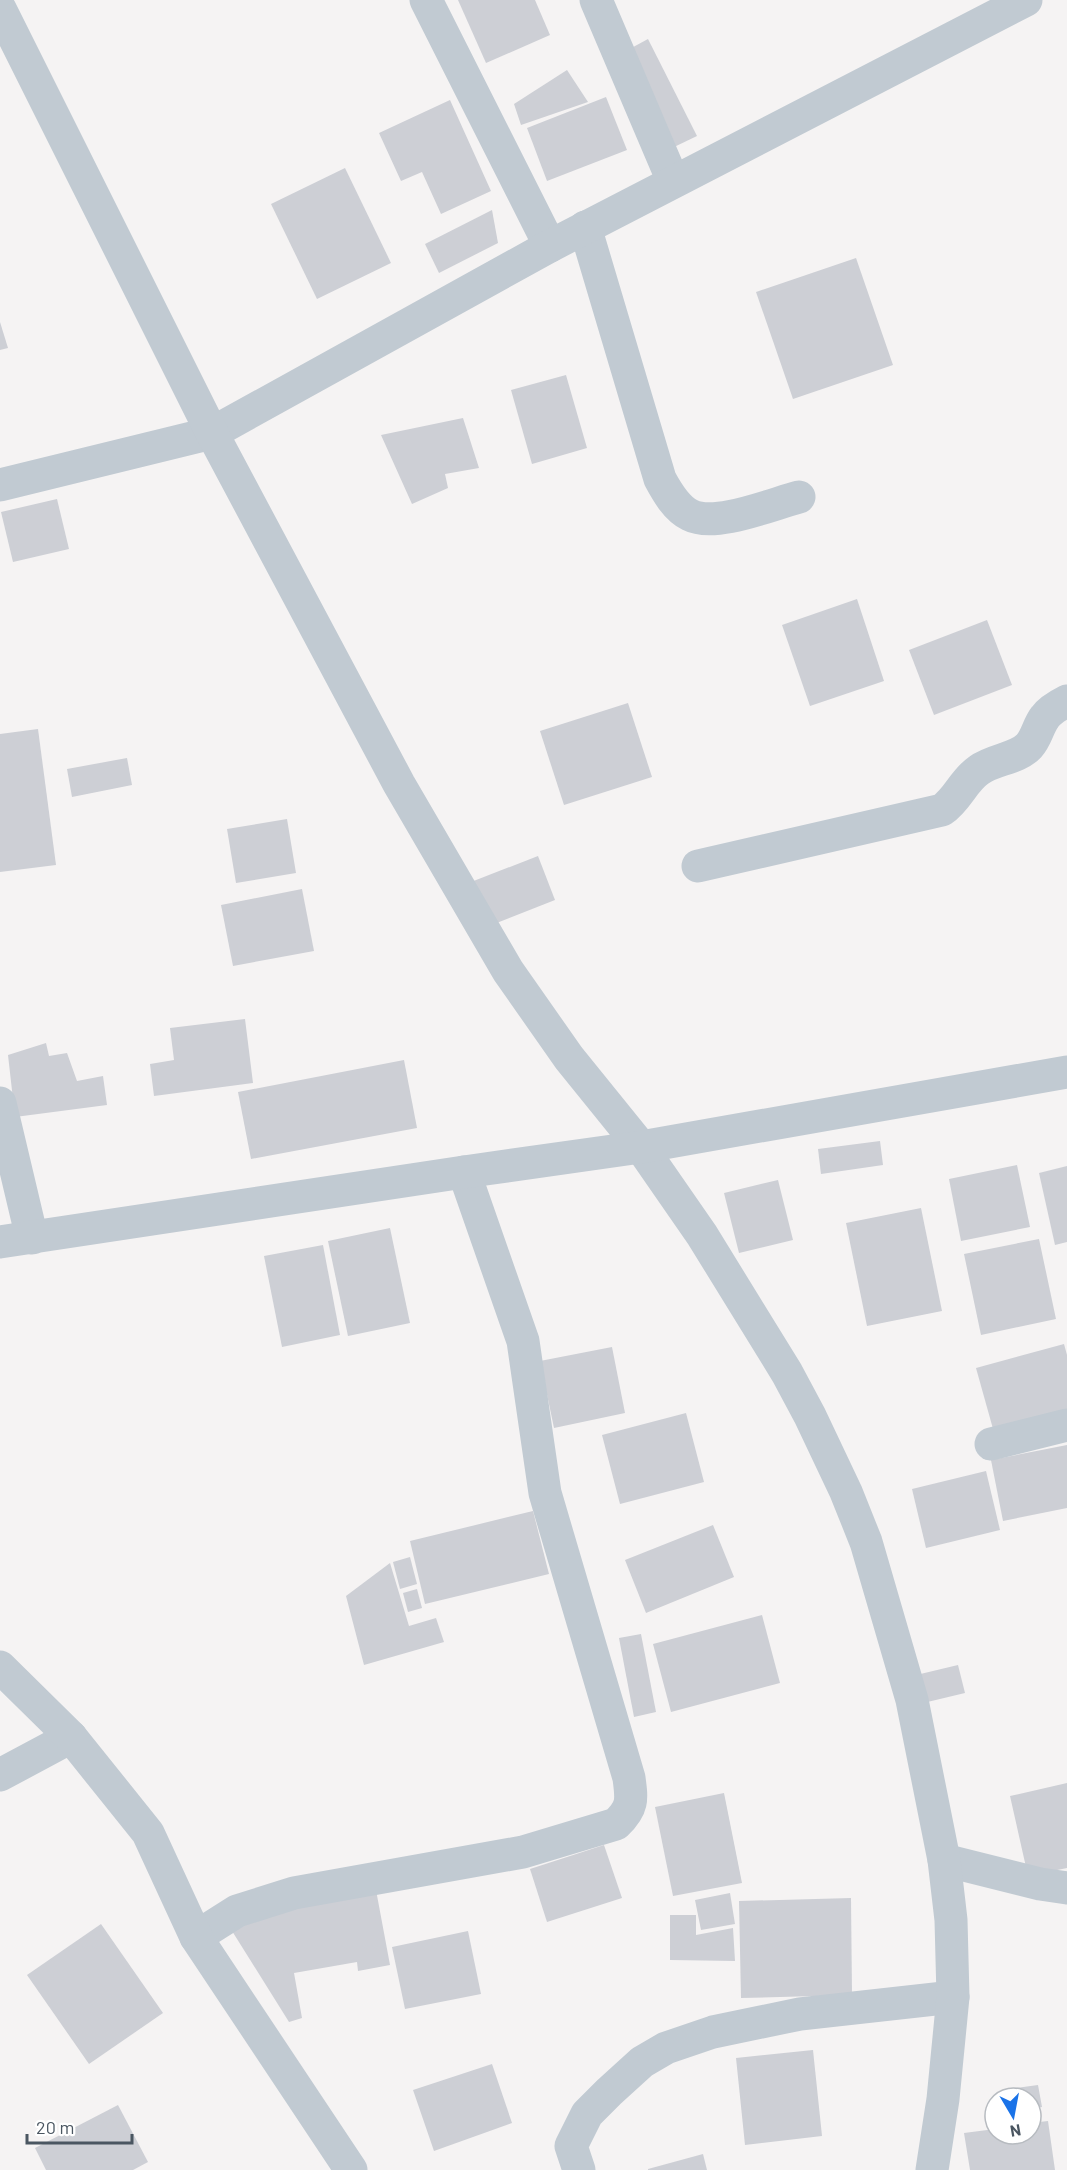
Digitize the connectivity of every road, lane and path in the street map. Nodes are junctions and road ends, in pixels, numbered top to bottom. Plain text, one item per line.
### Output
1 (426, 0) edge
2 (596, 0) edge
3 (1015, 3) edge
4 (0, 9) edge
5 (673, 181) junction
6 (585, 227) junction
7 (550, 246) junction
8 (212, 433) junction
9 (0, 485) edge
10 (799, 497) dead end
11 (1067, 701) edge
12 (698, 866) dead end
13 (1067, 1072) edge
14 (0, 1103) edge
15 (641, 1147) junction
16 (464, 1172) junction
17 (32, 1238) junction
18 (0, 1242) edge
19 (1067, 1425) edge
20 (991, 1444) dead end
21 (0, 1667) edge
22 (71, 1737) junction
23 (0, 1775) edge
24 (945, 1860) junction
25 (1067, 1887) edge
26 (196, 1936) junction
27 (953, 1997) junction
28 (351, 2170) edge
29 (579, 2170) edge
30 (932, 2170) edge

1 - 7 street
2 - 5 street
3 - 5 street
4 - 8 street
5 - 6 street
6 - 7 street
6 - 10 street
7 - 8 street
8 - 9 street
8 - 15 street
11 - 12 street
13 - 15 street
14 - 17 street
15 - 16 street
15 - 24 street
16 - 17 street
16 - 26 street
17 - 18 street
19 - 20 street
21 - 22 street
22 - 23 street
22 - 26 street
24 - 25 street
24 - 27 street
26 - 28 street
27 - 29 street
27 - 30 street

